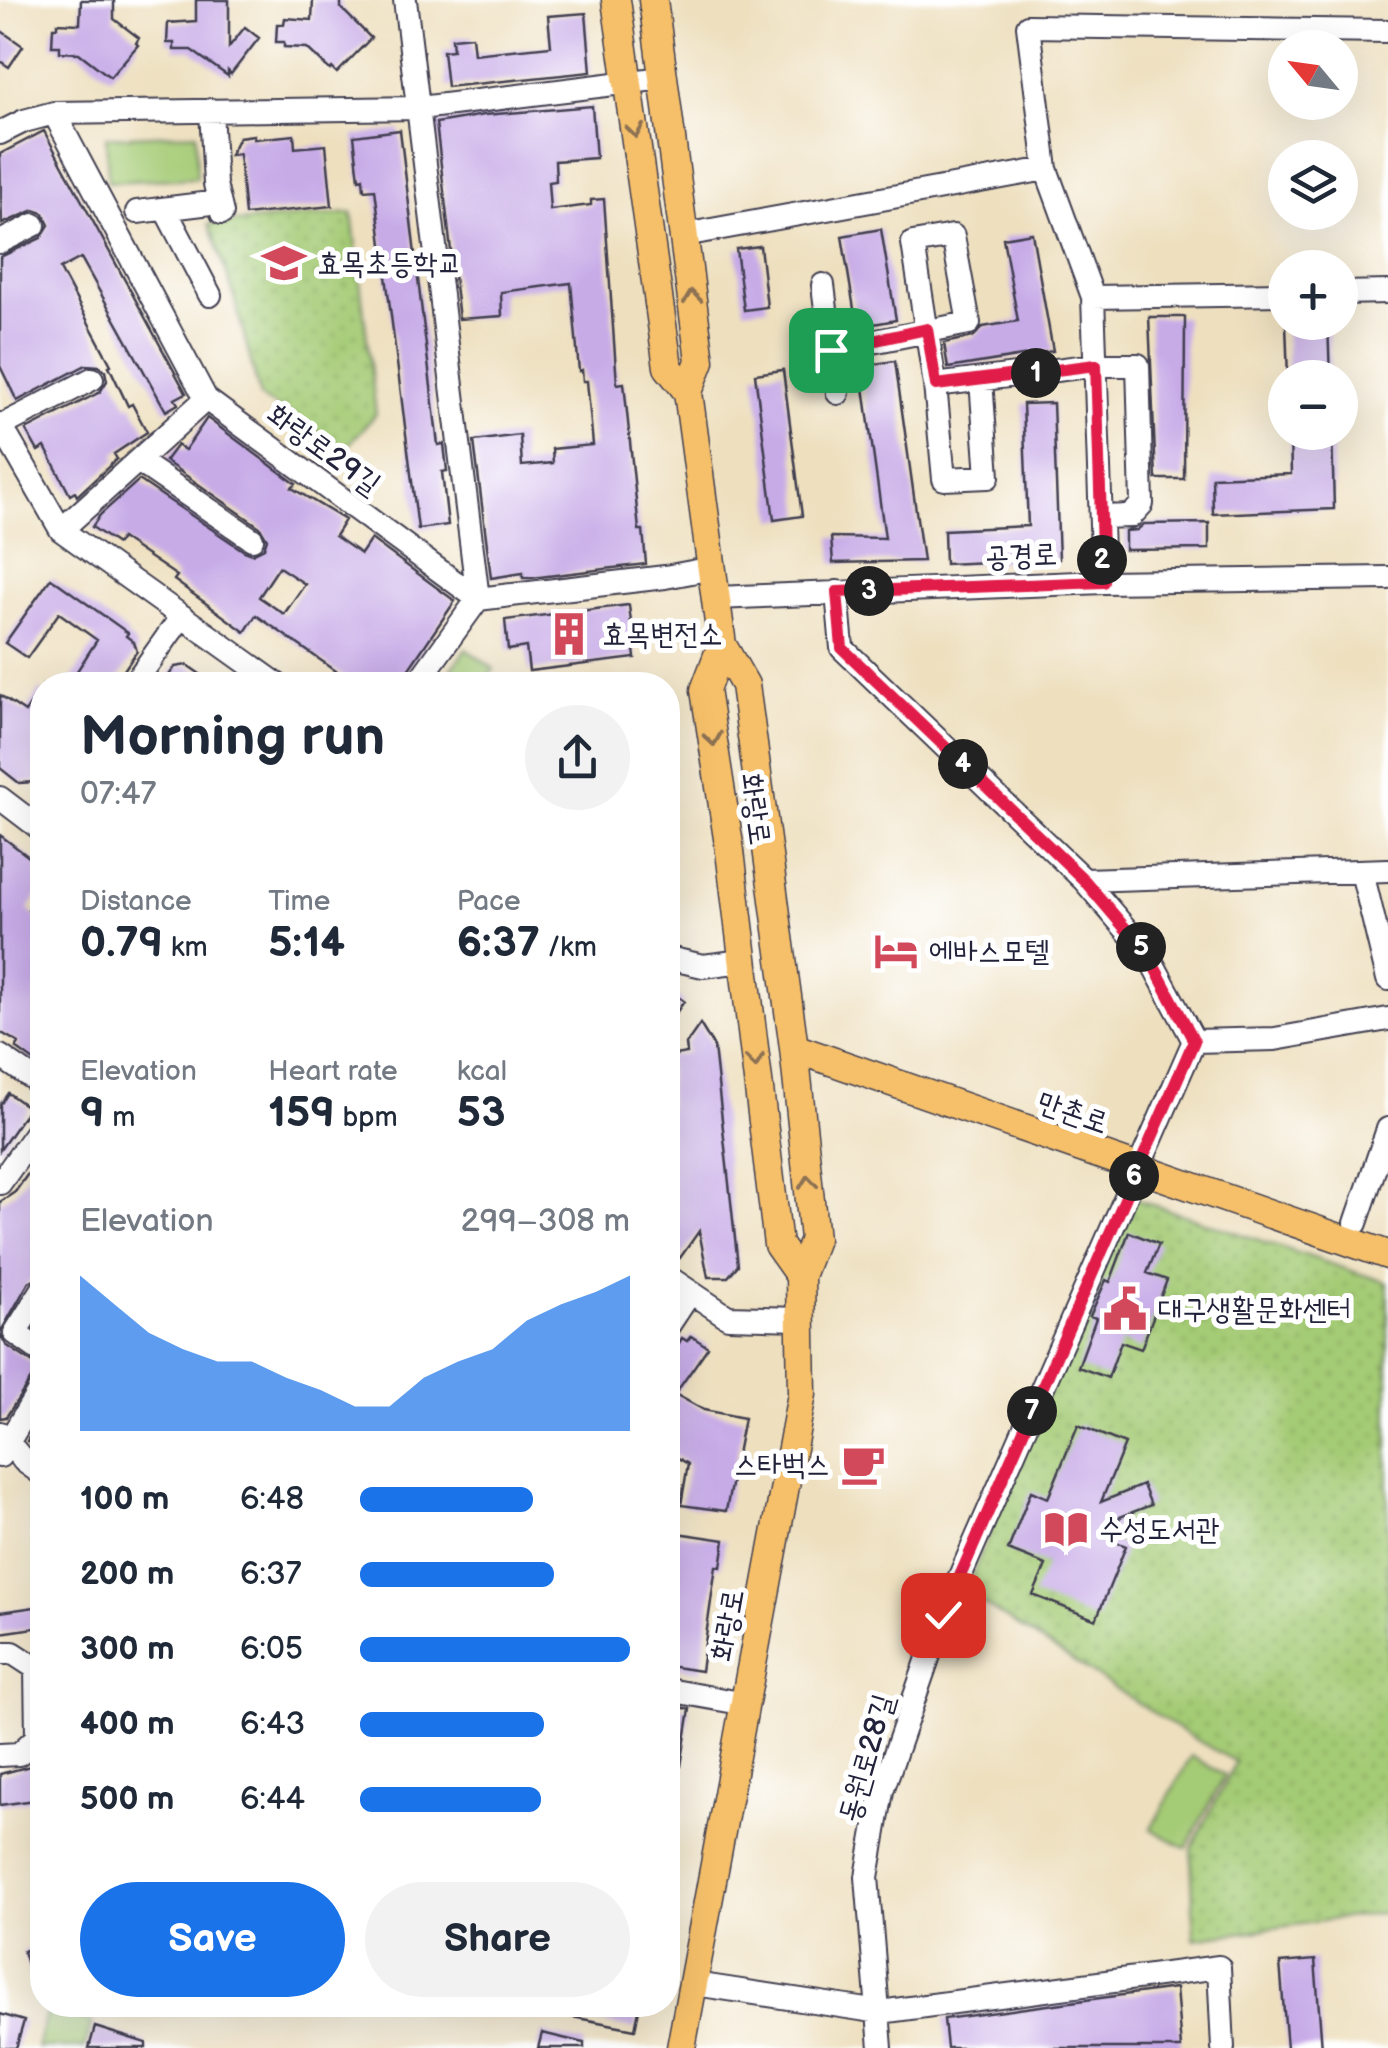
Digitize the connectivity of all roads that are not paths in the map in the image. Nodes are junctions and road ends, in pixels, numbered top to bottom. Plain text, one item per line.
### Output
1 (405, 0) edge
2 (616, 0) edge
3 (653, 0) edge
4 (1388, 32) edge
5 (663, 78) junction
6 (628, 83) junction
7 (420, 108) junction
8 (211, 110) junction
9 (54, 113) junction
10 (0, 134) edge
11 (1046, 169) junction
12 (165, 209) junction
13 (138, 212) dead end
14 (34, 225) dead end
15 (684, 235) junction
16 (0, 242) edge
17 (823, 285) dead end
18 (1388, 292) edge
19 (1358, 293) edge
20 (1268, 294) edge
21 (210, 295) dead end
22 (1093, 297) junction
23 (831, 350) junction
24 (1096, 365) junction
25 (92, 379) dead end
26 (981, 380) junction
27 (936, 385) junction
28 (688, 392) junction
29 (838, 393) dead end
30 (206, 399) junction
31 (1, 425) edge
32 (138, 461) junction
33 (1100, 518) junction
34 (61, 530) junction
35 (252, 539) dead end
36 (712, 568) junction
37 (1388, 578) edge
38 (1103, 582) junction
39 (837, 592) junction
40 (478, 598) junction
41 (717, 598) junction
42 (182, 616) junction
43 (722, 646) junction
44 (142, 672) edge
45 (260, 672) edge
46 (425, 672) edge
47 (0, 798) edge
48 (30, 816) edge
49 (1388, 870) edge
50 (1362, 872) junction
51 (1084, 880) junction
52 (680, 961) edge
53 (743, 961) junction
54 (1387, 974) edge
55 (1388, 1019) edge
56 (1194, 1041) junction
57 (794, 1048) junction
58 (0, 1056) edge
59 (30, 1077) edge
60 (1388, 1129) edge
61 (30, 1141) edge
62 (1138, 1168) junction
63 (0, 1183) edge
64 (1356, 1223) dead end
65 (1388, 1254) edge
66 (800, 1276) junction
67 (680, 1285) edge
68 (690, 1292) junction
69 (680, 1307) edge
70 (30, 1309) edge
71 (801, 1318) junction
72 (30, 1344) edge
73 (30, 1408) edge
74 (3, 1443) edge
75 (30, 1465) edge
76 (0, 1653) edge
77 (30, 1663) edge
78 (680, 1692) edge
79 (746, 1704) junction
80 (30, 1744) edge
81 (0, 1755) edge
82 (695, 1984) junction
83 (880, 2012) junction
84 (681, 2048) edge
85 (882, 2048) edge
86 (1223, 2048) edge

1 - 7 street
2 - 6 main road, 화랑로
3 - 5 main road, 화랑로
4 - 11 street
5 - 6 street
5 - 15 main road, 화랑로
6 - 7 street
6 -> 28 main road, 화랑로
7 - 8 street
7 - 40 street
8 - 9 street
8 - 12 street
9 - 10 street
9 - 30 street, 화랑로29길
11 - 15 street
11 - 22 street
12 - 13 street
12 - 21 street
14 - 16 street
28 -> 15 main road, 화랑로
17 - 23 street
18 - 19 street
20 - 22 street
22 - 24 street
23 - 27 street
23 - 29 street
24 - 26 street
24 - 33 street
24 - 33 street
25 - 31 street
26 - 27 street
26 - 27 street
28 - 36 main road, 화랑로
30 - 32 street
30 - 40 street, 화랑로29길
31 - 34 street
32 - 34 street
32 - 35 street
33 - 38 street
34 - 42 street
36 - 40 street
36 - 41 main road, 화랑로
37 - 38 street, 공경로
38 - 39 street, 공경로
39 - 41 street, 공경로
39 - 51 street
40 - 46 street
41 - 43 main road, 화랑로
42 - 44 street
42 - 45 street
43 -> 53 main road, 화랑로
43 - 57 main road, 화랑로
47 - 48 street
49 - 50 street
50 - 51 street
50 - 54 street
51 - 56 street
52 - 53 street
53 -> 66 main road, 화랑로
55 - 56 street
56 - 62 street, 동원로28길
57 - 62 main road, 만촌로
66 -> 57 main road, 화랑로
58 - 59 street
60 - 64 street
61 - 63 street
62 - 65 main road, 만촌로
62 - 83 street, 동원로28길
66 - 71 main road, 화랑로
67 - 68 street
68 - 69 street
68 - 71 street
70 - 72 street
71 - 79 main road, 화랑로
73 - 74 street
74 - 75 street
76 - 77 street
78 - 79 street
79 - 82 main road, 화랑로
80 - 81 street
82 - 83 street
82 - 84 main road, 화랑로
83 - 85 street, 동원로28길
83 - 86 street

